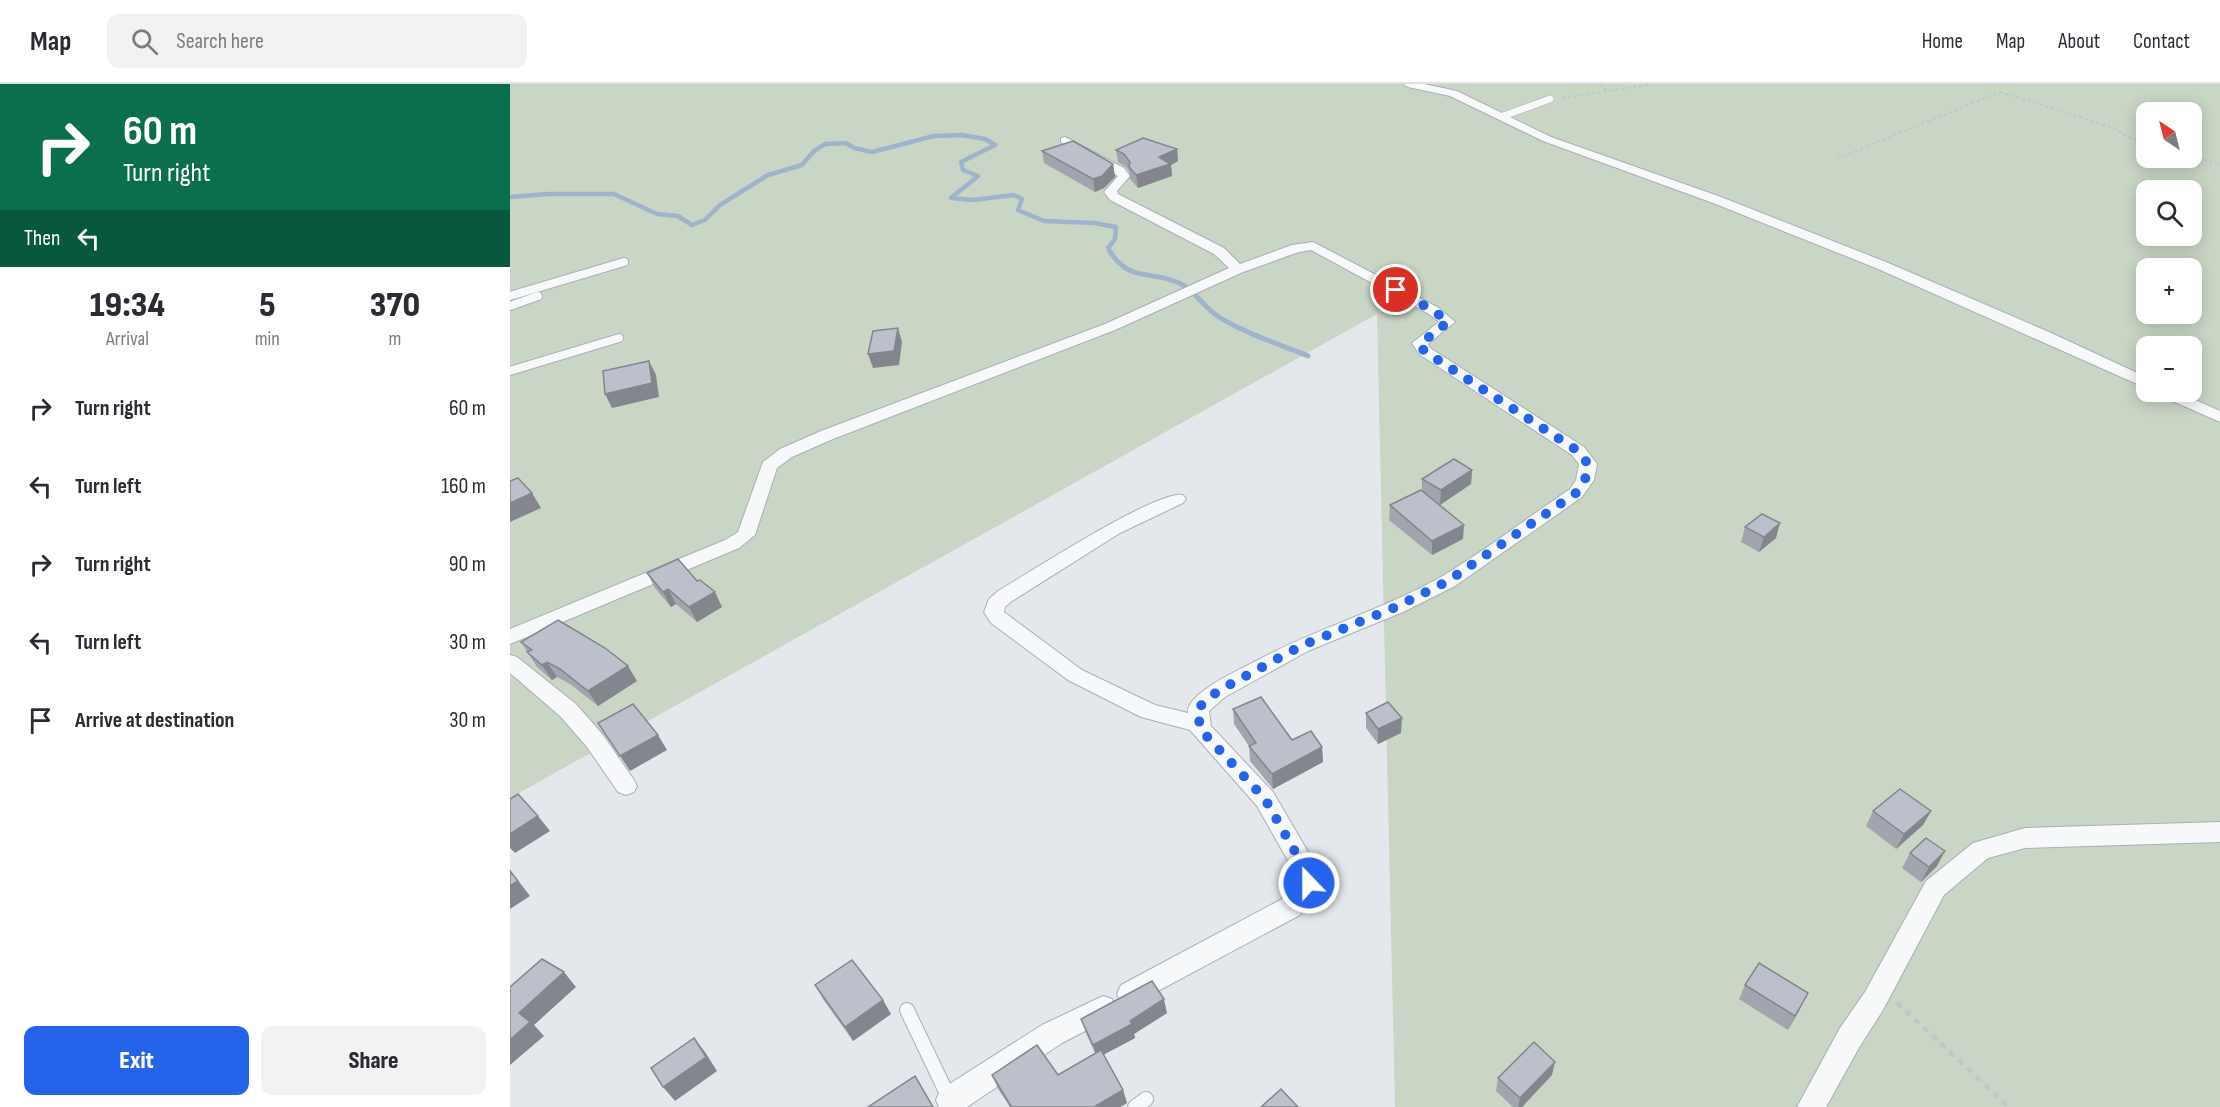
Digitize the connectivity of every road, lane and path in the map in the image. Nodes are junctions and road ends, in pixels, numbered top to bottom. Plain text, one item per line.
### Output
1 (1408, 84) edge
2 (1602, 84) edge
3 (1653, 84) edge
4 (1608, 91) junction
5 (1550, 99) joint
6 (1503, 116) junction
7 (1065, 140) dead end
8 (2136, 140) edge
9 (1838, 159) dead end
10 (2202, 159) edge
11 (2220, 165) edge
12 (624, 262) dead end
13 (1238, 269) junction
14 (510, 296) edge
15 (538, 296) dead end
16 (510, 306) edge
17 (619, 338) dead end
18 (510, 371) edge
19 (2136, 378) edge
20 (2186, 402) edge
21 (2220, 417) edge
22 (1177, 499) dead end
23 (510, 637) edge
24 (510, 662) edge
25 (1200, 725) junction
26 (626, 786) dead end
27 (2220, 832) edge
28 (1881, 988) junction
29 (907, 1010) dead end
30 (952, 1104) edge
31 (1811, 1107) edge
32 (2009, 1107) edge

1 - 6 street
2 - 4 path
3 - 4 path
4 - 5 path
5 - 6 lane
6 - 19 street
7 - 13 street
8 - 9 path
10 - 11 path
12 - 14 lane
13 - 23 street
13 - 25 street
15 - 16 lane
17 - 18 lane
20 - 21 street
22 - 25 street
24 - 26 street
25 - 30 street
27 - 28 street
28 - 31 street
28 - 32 path
29 - 30 lane

